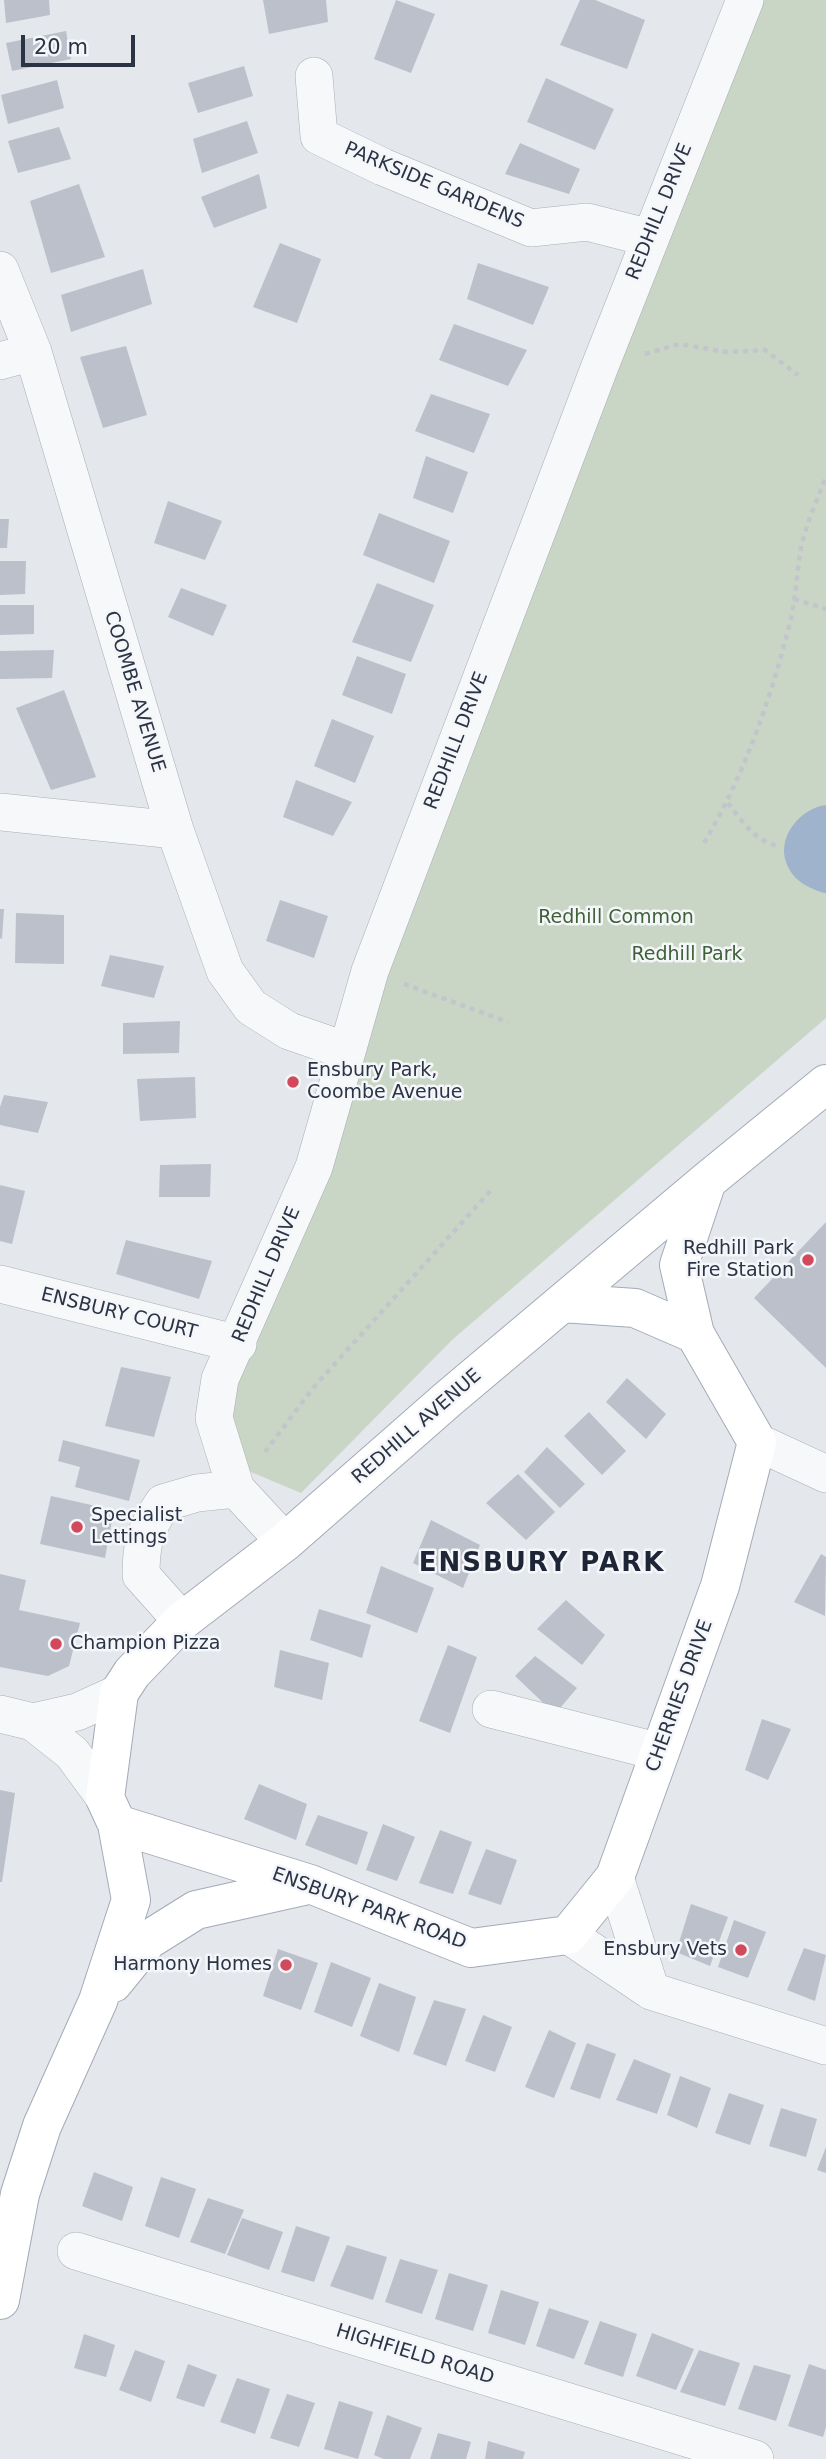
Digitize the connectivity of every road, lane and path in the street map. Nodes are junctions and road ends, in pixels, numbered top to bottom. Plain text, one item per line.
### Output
1 (745, 0) edge
2 (314, 76) dead end
3 (650, 238) junction
4 (0, 270) edge
5 (16, 356) edge
6 (600, 366) junction
7 (798, 375) dead end
8 (826, 477) edge
9 (793, 598) junction
10 (826, 609) edge
11 (728, 803) junction
12 (0, 812) edge
13 (175, 830) junction
14 (704, 843) dead end
15 (779, 846) dead end
16 (370, 971) junction
17 (508, 1022) dead end
18 (347, 1051) junction
19 (826, 1084) edge
20 (707, 1181) junction
21 (493, 1188) dead end
22 (0, 1284) edge
23 (562, 1303) junction
24 (695, 1334) junction
25 (238, 1344) junction
26 (757, 1442) junction
27 (826, 1474) edge
28 (236, 1489) junction
29 (285, 1542) junction
30 (182, 1621) junction
31 (119, 1693) junction
32 (491, 1709) dead end
33 (17, 1718) edge
34 (660, 1752) junction
35 (111, 1811) junction
36 (614, 1877) junction
37 (310, 1884) junction
38 (568, 1935) junction
39 (651, 1991) junction
40 (98, 2001) junction
41 (826, 2046) edge
42 (76, 2251) dead end
43 (0, 2300) edge
44 (755, 2459) edge

1 - 3 street, REDHILL DRIVE
2 - 3 street, PARKSIDE GARDENS
3 - 6 street, REDHILL DRIVE
4 - 5 street, COOMBE AVENUE
5 - 13 street, COOMBE AVENUE
6 - 7 path
6 - 16 street, REDHILL DRIVE
8 - 9 path
9 - 10 path
9 - 11 path
11 - 14 path
11 - 15 path
12 - 13 street
13 - 18 street, COOMBE AVENUE
16 - 17 path
16 - 18 street, REDHILL DRIVE
18 - 25 street, REDHILL DRIVE
19 - 20 main road, REDHILL AVENUE
20 - 23 main road, REDHILL AVENUE
20 - 24 main road
21 - 28 path
22 - 25 street, ENSBURY COURT
23 - 24 main road
23 - 29 main road, REDHILL AVENUE
24 - 26 main road
25 - 28 street, REDHILL DRIVE
26 - 27 street
26 - 34 main road, CHERRIES DRIVE
28 - 29 street, REDHILL DRIVE
28 - 30 street
29 - 30 main road, REDHILL AVENUE
30 - 31 main road, REDHILL AVENUE
31 - 33 street
31 - 35 main road, REDHILL AVENUE
32 - 34 street
33 - 35 street
34 - 36 main road, CHERRIES DRIVE
35 - 37 main road, ENSBURY PARK ROAD
35 - 40 main road, REDHILL AVENUE
36 - 38 main road, CHERRIES DRIVE
36 - 39 street
37 - 38 main road, ENSBURY PARK ROAD
37 - 40 main road
38 - 39 street
39 - 41 street
40 - 43 main road
42 - 44 street, HIGHFIELD ROAD

